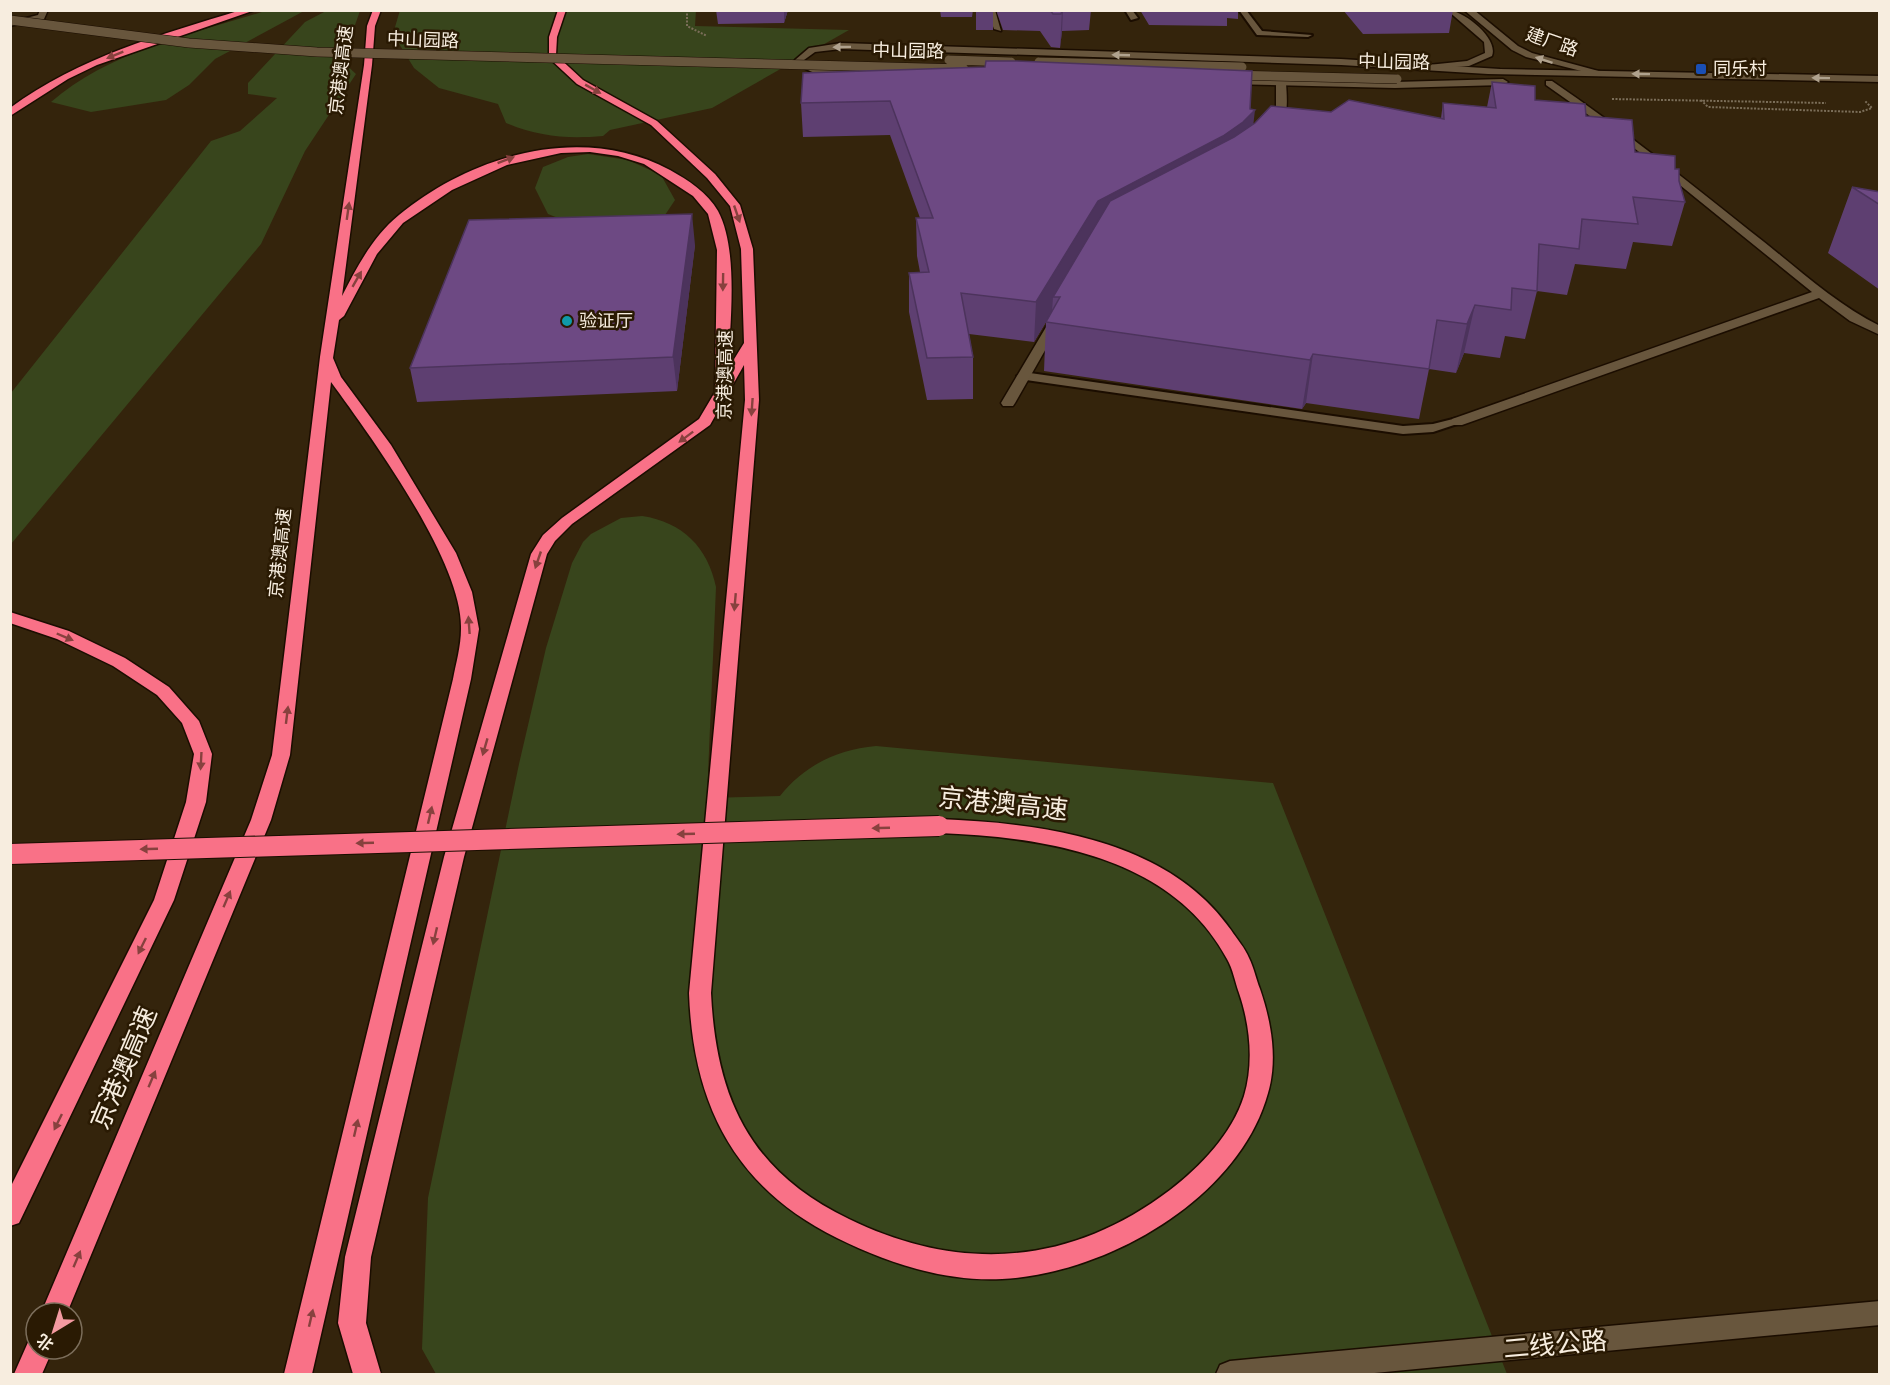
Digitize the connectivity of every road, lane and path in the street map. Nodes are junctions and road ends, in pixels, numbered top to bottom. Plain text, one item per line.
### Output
1 (15, 10) edge
2 (44, 10) edge
3 (251, 10) edge
4 (377, 10) edge
5 (562, 10) edge
6 (991, 10) edge
7 (1128, 10) edge
8 (1242, 10) edge
9 (1450, 10) edge
10 (1468, 10) edge
11 (1134, 18) dead end
12 (10, 22) edge
13 (998, 29) dead end
14 (1308, 35) dead end
15 (1431, 67) junction
16 (1015, 70) edge
17 (1039, 71) edge
18 (1499, 71) junction
19 (1601, 73) junction
20 (1395, 75) junction
21 (971, 76) edge
22 (1880, 79) edge
23 (1222, 81) edge
24 (1281, 82) junction
25 (1503, 82) junction
26 (1549, 83) junction
27 (1572, 84) dead end
28 (1708, 107) dead end
29 (1860, 112) dead end
30 (10, 113) edge
31 (1268, 135) edge
32 (1821, 293) junction
33 (1065, 304) edge
34 (331, 331) junction
35 (1880, 331) edge
36 (751, 341) junction
37 (327, 357) junction
38 (1023, 376) junction
39 (721, 392) junction
40 (1008, 403) dead end
41 (1456, 422) joint
42 (10, 617) edge
43 (10, 854) edge
44 (10, 1215) edge
45 (59, 1301) edge
46 (1880, 1313) edge
47 (298, 1374) edge
48 (367, 1374) edge
49 (1230, 1374) edge

1 - 20 main road, 中山园路, bridge
2 - 12 main road
3 -> 30 highway
34 -> 4 highway, 京港澳高速
5 -> 36 highway, 京港澳高速
6 - 13 main road
7 - 11 lane
8 - 14 lane
9 - 15 main road
19 -> 10 main road, 建厂路
12 - 16 main road, 中山园路, bridge
15 - 18 main road
15 -> 21 main road
17 - 20 main road, 中山园路, bridge
18 - 19 main road, 中山园路
18 - 20 main road, 中山园路
22 -> 19 main road, 中山园路
20 - 25 main road, 中山园路
23 - 24 main road
24 - 25 main road
24 - 31 main road
25 - 26 main road, 中山园路
26 - 27 main road, 中山园路
26 - 32 main road
28 - 29 path
32 - 35 main road
32 - 41 main road
33 - 38 main road
34 - 37 highway, 京港澳高速
34 -> 39 highway
36 - 39 highway
36 -> 43 highway, 京港澳高速, bridge
45 -> 37 highway, 京港澳高速
47 -> 37 highway
38 - 40 main road
38 - 41 lane
39 -> 48 highway
42 -> 44 highway, 京港澳高速
46 - 49 main road, 二线公路

